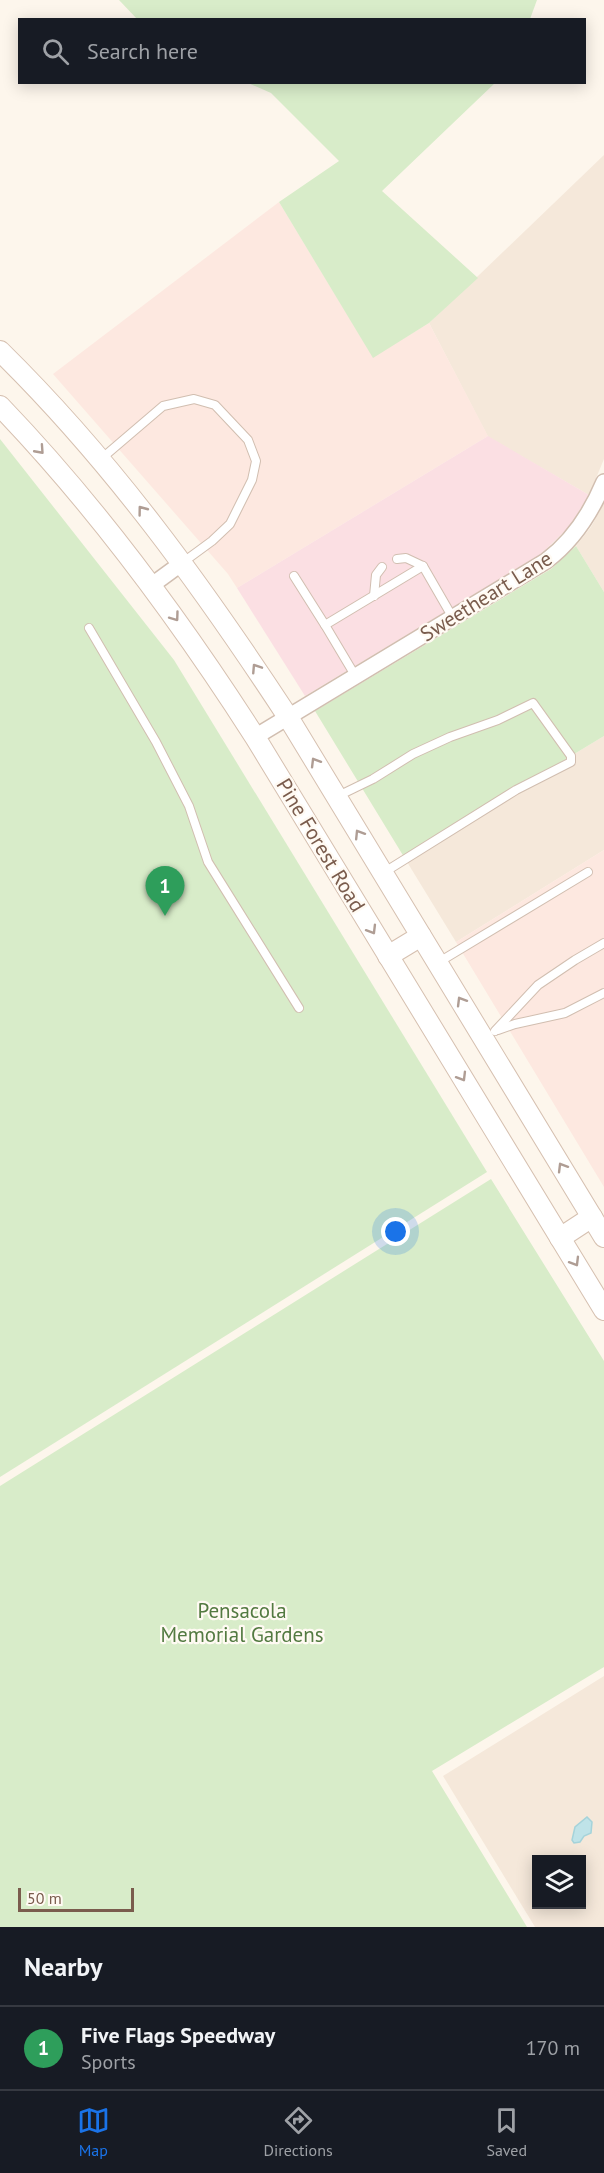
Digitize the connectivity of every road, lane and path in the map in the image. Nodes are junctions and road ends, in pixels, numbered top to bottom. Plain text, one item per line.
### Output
1 (0, 351) edge
2 (0, 406) edge
3 (101, 459) junction
4 (604, 482) edge
5 (397, 559) dead end
6 (182, 563) junction
7 (423, 566) junction
8 (382, 567) dead end
9 (294, 576) dead end
10 (152, 585) junction
11 (374, 596) junction
12 (453, 618) junction
13 (325, 625) junction
14 (89, 628) dead end
15 (349, 681) junction
16 (288, 717) junction
17 (255, 737) junction
18 (336, 797) junction
19 (588, 872) dead end
20 (383, 873) junction
21 (421, 936) junction
22 (604, 943) edge
23 (388, 956) junction
24 (437, 963) junction
25 (604, 993) edge
26 (299, 1008) dead end
27 (488, 1034) junction
28 (592, 1217) junction
29 (604, 1237) edge
30 (560, 1238) junction
31 (604, 1310) edge

1 - 3 main road, Pine Forest Road
2 -> 10 main road, Pine Forest Road
6 -> 3 main road, Pine Forest Road
3 - 6 lane
4 - 12 street, Sweetheart Lane
5 - 7 lane
6 - 10 street
16 -> 6 main road, Pine Forest Road
7 - 11 lane
7 - 12 lane
8 - 11 lane
9 - 13 lane
10 -> 17 main road, Pine Forest Road
11 - 13 lane
12 - 15 street, Sweetheart Lane
13 - 15 lane
14 - 26 lane
15 - 16 street, Sweetheart Lane
16 - 17 street, Sweetheart Lane
18 -> 16 main road, Pine Forest Road
17 -> 23 main road, Pine Forest Road
20 -> 18 main road, Pine Forest Road
18 - 20 lane
19 - 24 lane
20 - 21 main road, Pine Forest Road
21 - 23 main road
21 - 24 main road, Pine Forest Road
22 - 27 lane
23 -> 30 main road, Pine Forest Road
27 -> 24 main road, Pine Forest Road
25 - 27 lane
28 -> 27 main road, Pine Forest Road
28 - 29 main road, Pine Forest Road
28 - 30 main road
30 -> 31 main road, Pine Forest Road

